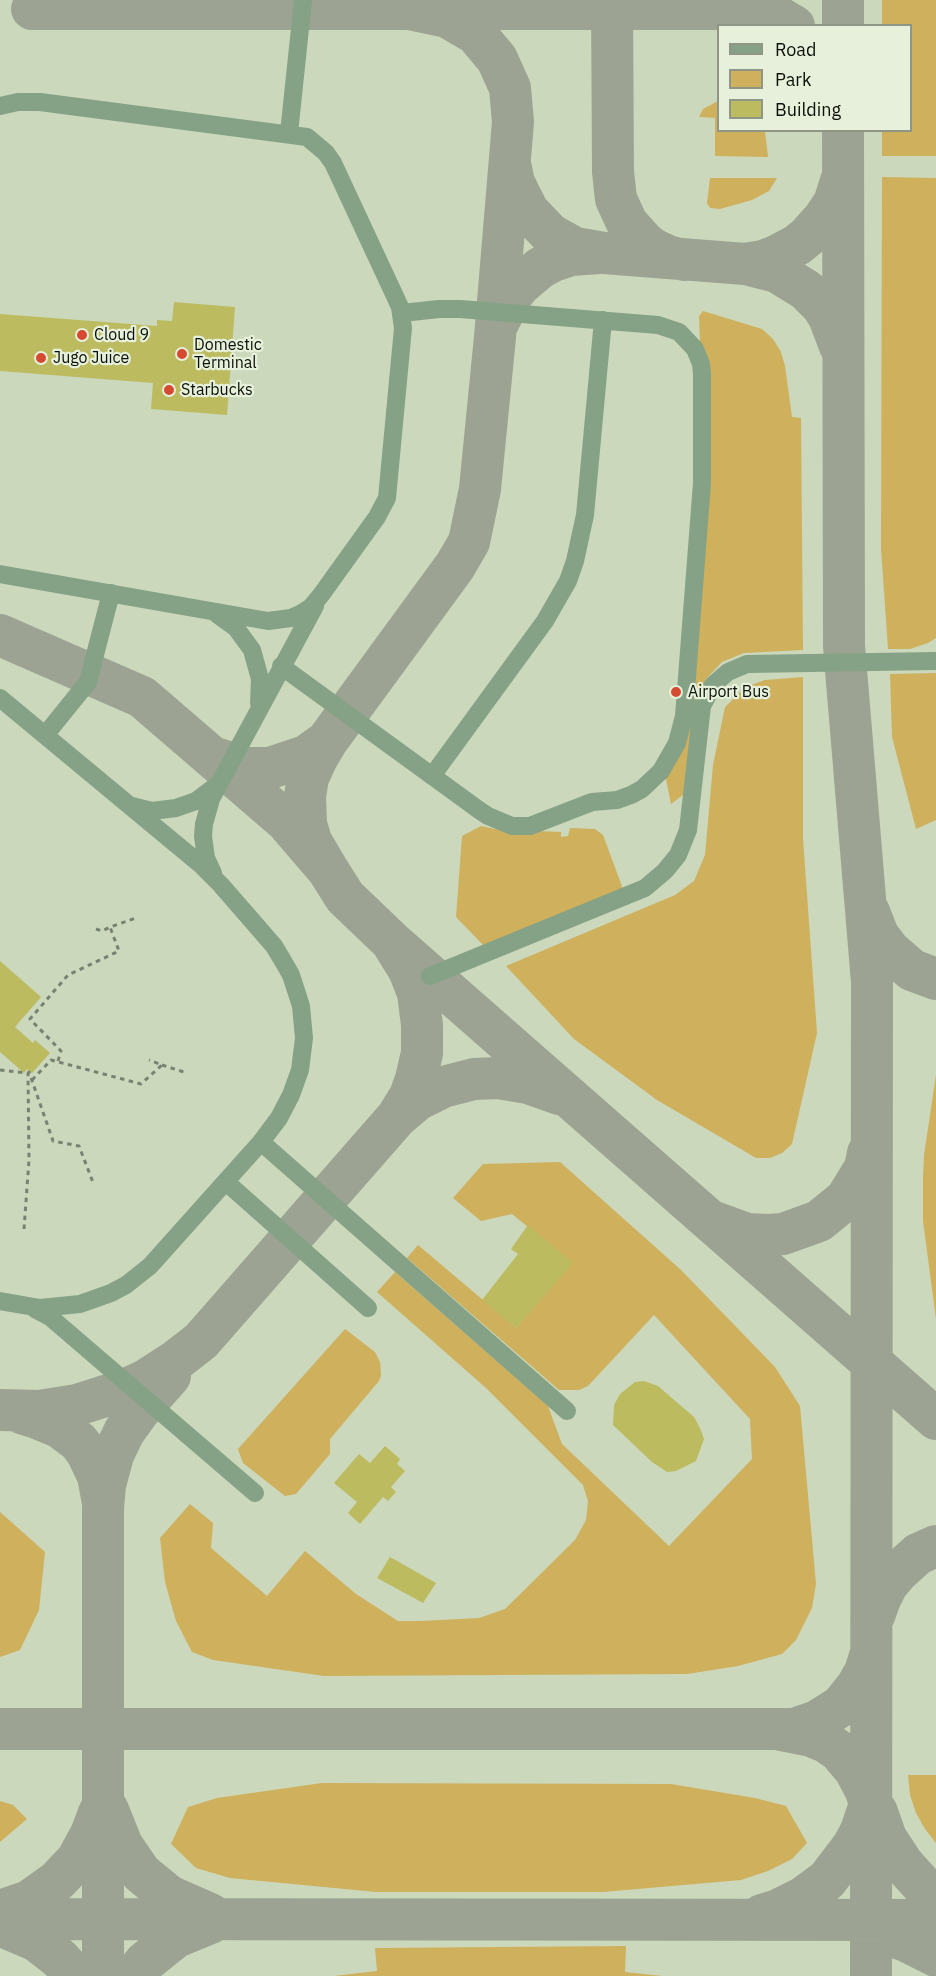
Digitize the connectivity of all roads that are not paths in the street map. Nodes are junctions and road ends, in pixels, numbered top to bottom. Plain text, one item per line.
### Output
1 (303, 0) edge
2 (0, 106) edge
3 (289, 133) junction
4 (402, 313) junction
5 (603, 320) junction
6 (0, 574) edge
7 (111, 593) junction
8 (321, 595) junction
9 (208, 611) junction
10 (936, 662) edge
11 (281, 666) junction
12 (0, 698) edge
13 (255, 715) junction
14 (46, 734) junction
15 (432, 776) junction
16 (218, 784) junction
17 (125, 802) junction
18 (221, 885) junction
19 (430, 976) dead end
20 (261, 1142) junction
21 (226, 1182) junction
22 (98, 1299) junction
23 (0, 1301) edge
24 (24, 1307) junction
25 (368, 1308) dead end
26 (90, 1350) junction
27 (567, 1411) dead end
28 (255, 1493) dead end

1 - 3 lane
2 - 3 lane
3 - 4 lane
4 - 5 lane
4 - 8 lane
5 - 15 lane
5 - 15 lane
6 - 7 lane
7 - 9 lane
7 - 14 lane
8 - 9 lane
8 - 11 lane
9 - 13 lane
10 - 19 lane
11 - 13 lane
11 - 15 lane
12 - 14 lane
13 - 16 lane
14 - 17 lane
16 - 17 lane
16 - 18 lane
17 - 18 lane
18 - 20 lane
20 - 21 lane
20 - 27 lane
21 - 22 lane
21 - 25 lane
22 - 24 lane
22 - 26 lane
23 - 24 lane
24 - 26 lane
26 - 28 lane

